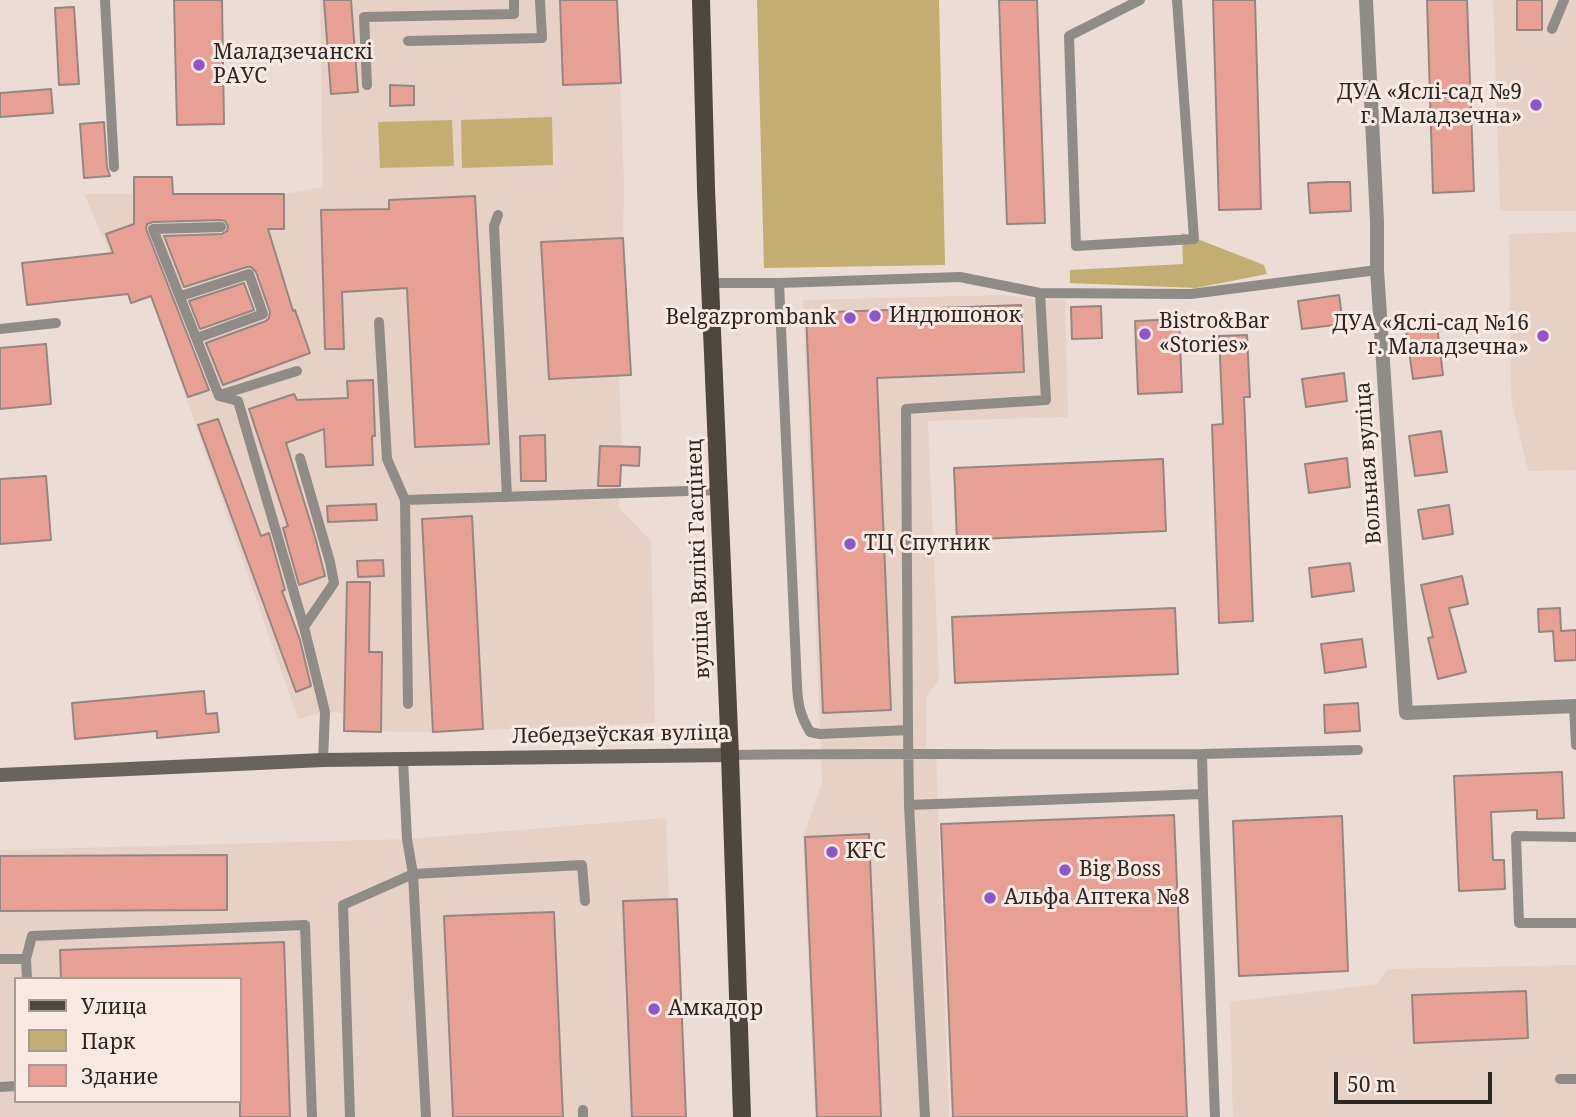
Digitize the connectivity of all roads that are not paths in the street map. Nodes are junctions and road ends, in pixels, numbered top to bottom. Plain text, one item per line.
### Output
1 (104, 0) edge
2 (514, 0) edge
3 (540, 0) edge
4 (701, 0) edge
5 (1140, 0) edge
6 (1177, 0) edge
7 (1366, 0) edge
8 (1564, 0) edge
9 (1552, 29) dead end
10 (408, 41) dead end
11 (367, 85) dead end
12 (114, 167) dead end
13 (498, 215) dead end
14 (221, 227) dead end
15 (1377, 270) junction
16 (711, 283) junction
17 (779, 283) junction
18 (1040, 293) junction
19 (180, 296) junction
20 (56, 323) dead end
21 (379, 323) dead end
22 (0, 329) edge
23 (197, 338) junction
24 (297, 371) dead end
25 (219, 396) junction
26 (300, 458) dead end
27 (720, 490) junction
28 (507, 497) junction
29 (405, 500) junction
30 (304, 627) junction
31 (408, 704) dead end
32 (1575, 706) edge
33 (908, 730) junction
34 (1576, 745) edge
35 (1358, 750) dead end
36 (1202, 754) junction
37 (730, 755) junction
38 (909, 755) junction
39 (403, 759) junction
40 (323, 760) junction
41 (0, 775) edge
42 (1203, 794) junction
43 (909, 805) junction
44 (1576, 837) edge
45 (412, 874) junction
46 (585, 901) dead end
47 (1576, 923) edge
48 (0, 959) edge
49 (26, 959) junction
50 (27, 977) edge
51 (1560, 1079) dead end
52 (1576, 1079) edge
53 (312, 1117) edge
54 (351, 1117) edge
55 (426, 1117) edge
56 (742, 1117) edge
57 (925, 1117) edge
58 (1216, 1117) edge

1 - 12 lane
2 - 11 lane
3 - 10 lane
4 - 16 main road, вуліца Вялікі Гасцінец
5 - 6 lane
7 - 15 street, Вольная вуліца
8 - 9 lane
13 - 28 lane
14 - 19 lane
15 - 18 lane
15 - 32 street, Вольная вуліца
16 - 17 lane
16 - 27 main road, вуліца Вялікі Гасцінец
17 - 18 lane
17 - 33 lane
18 - 33 lane
19 - 23 lane
19 - 23 lane
20 - 22 lane
21 - 29 lane
23 - 25 lane
24 - 25 lane
25 - 30 lane
26 - 30 lane
27 - 28 lane
27 - 37 main road, вуліца Вялікі Гасцінец
28 - 29 lane
29 - 31 lane
30 - 40 lane
32 - 34 lane
33 - 38 lane
35 - 36 lane, Лебедзеўская вуліца
36 - 38 lane, Лебедзеўская вуліца
36 - 42 lane
37 - 38 lane, Лебедзеўская вуліца
37 - 39 main road, Лебедзеўская вуліца
37 - 56 main road, вуліца Вялікі Гасцінец
38 - 43 lane
39 - 40 main road, Лебедзеўская вуліца
39 - 45 lane
40 - 41 main road, Лебедзеўская вуліца
42 - 43 lane
42 - 58 lane
43 - 57 lane
44 - 47 lane
45 - 46 lane
45 - 54 lane
45 - 55 lane
48 - 49 lane
49 - 50 lane
49 - 53 lane
51 - 52 lane

